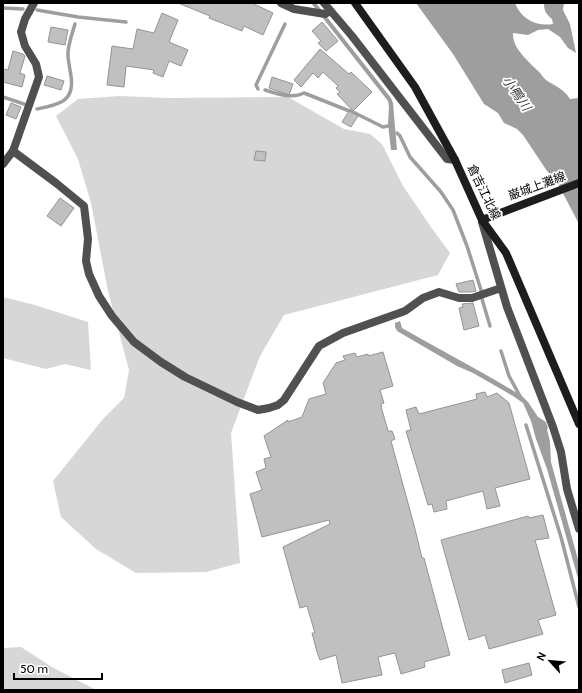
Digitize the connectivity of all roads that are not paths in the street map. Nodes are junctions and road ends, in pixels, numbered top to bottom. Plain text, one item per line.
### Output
1 (34, 3) edge
2 (282, 3) edge
3 (324, 3) edge
4 (355, 3) edge
5 (330, 11) junction
6 (13, 151) junction
7 (455, 160) junction
8 (3, 164) edge
9 (579, 183) edge
10 (482, 220) junction
11 (501, 288) junction
12 (579, 424) edge
13 (579, 529) edge

1 - 6 street
2 - 5 street
3 - 5 street
4 - 7 main road, 倉吉江北線
5 - 7 street
6 - 8 street
6 - 11 street
7 - 10 main road, 倉吉江北線
9 - 10 main road, 巌城上灘線
10 - 11 street
10 - 12 main road, 倉吉江北線
11 - 13 street

